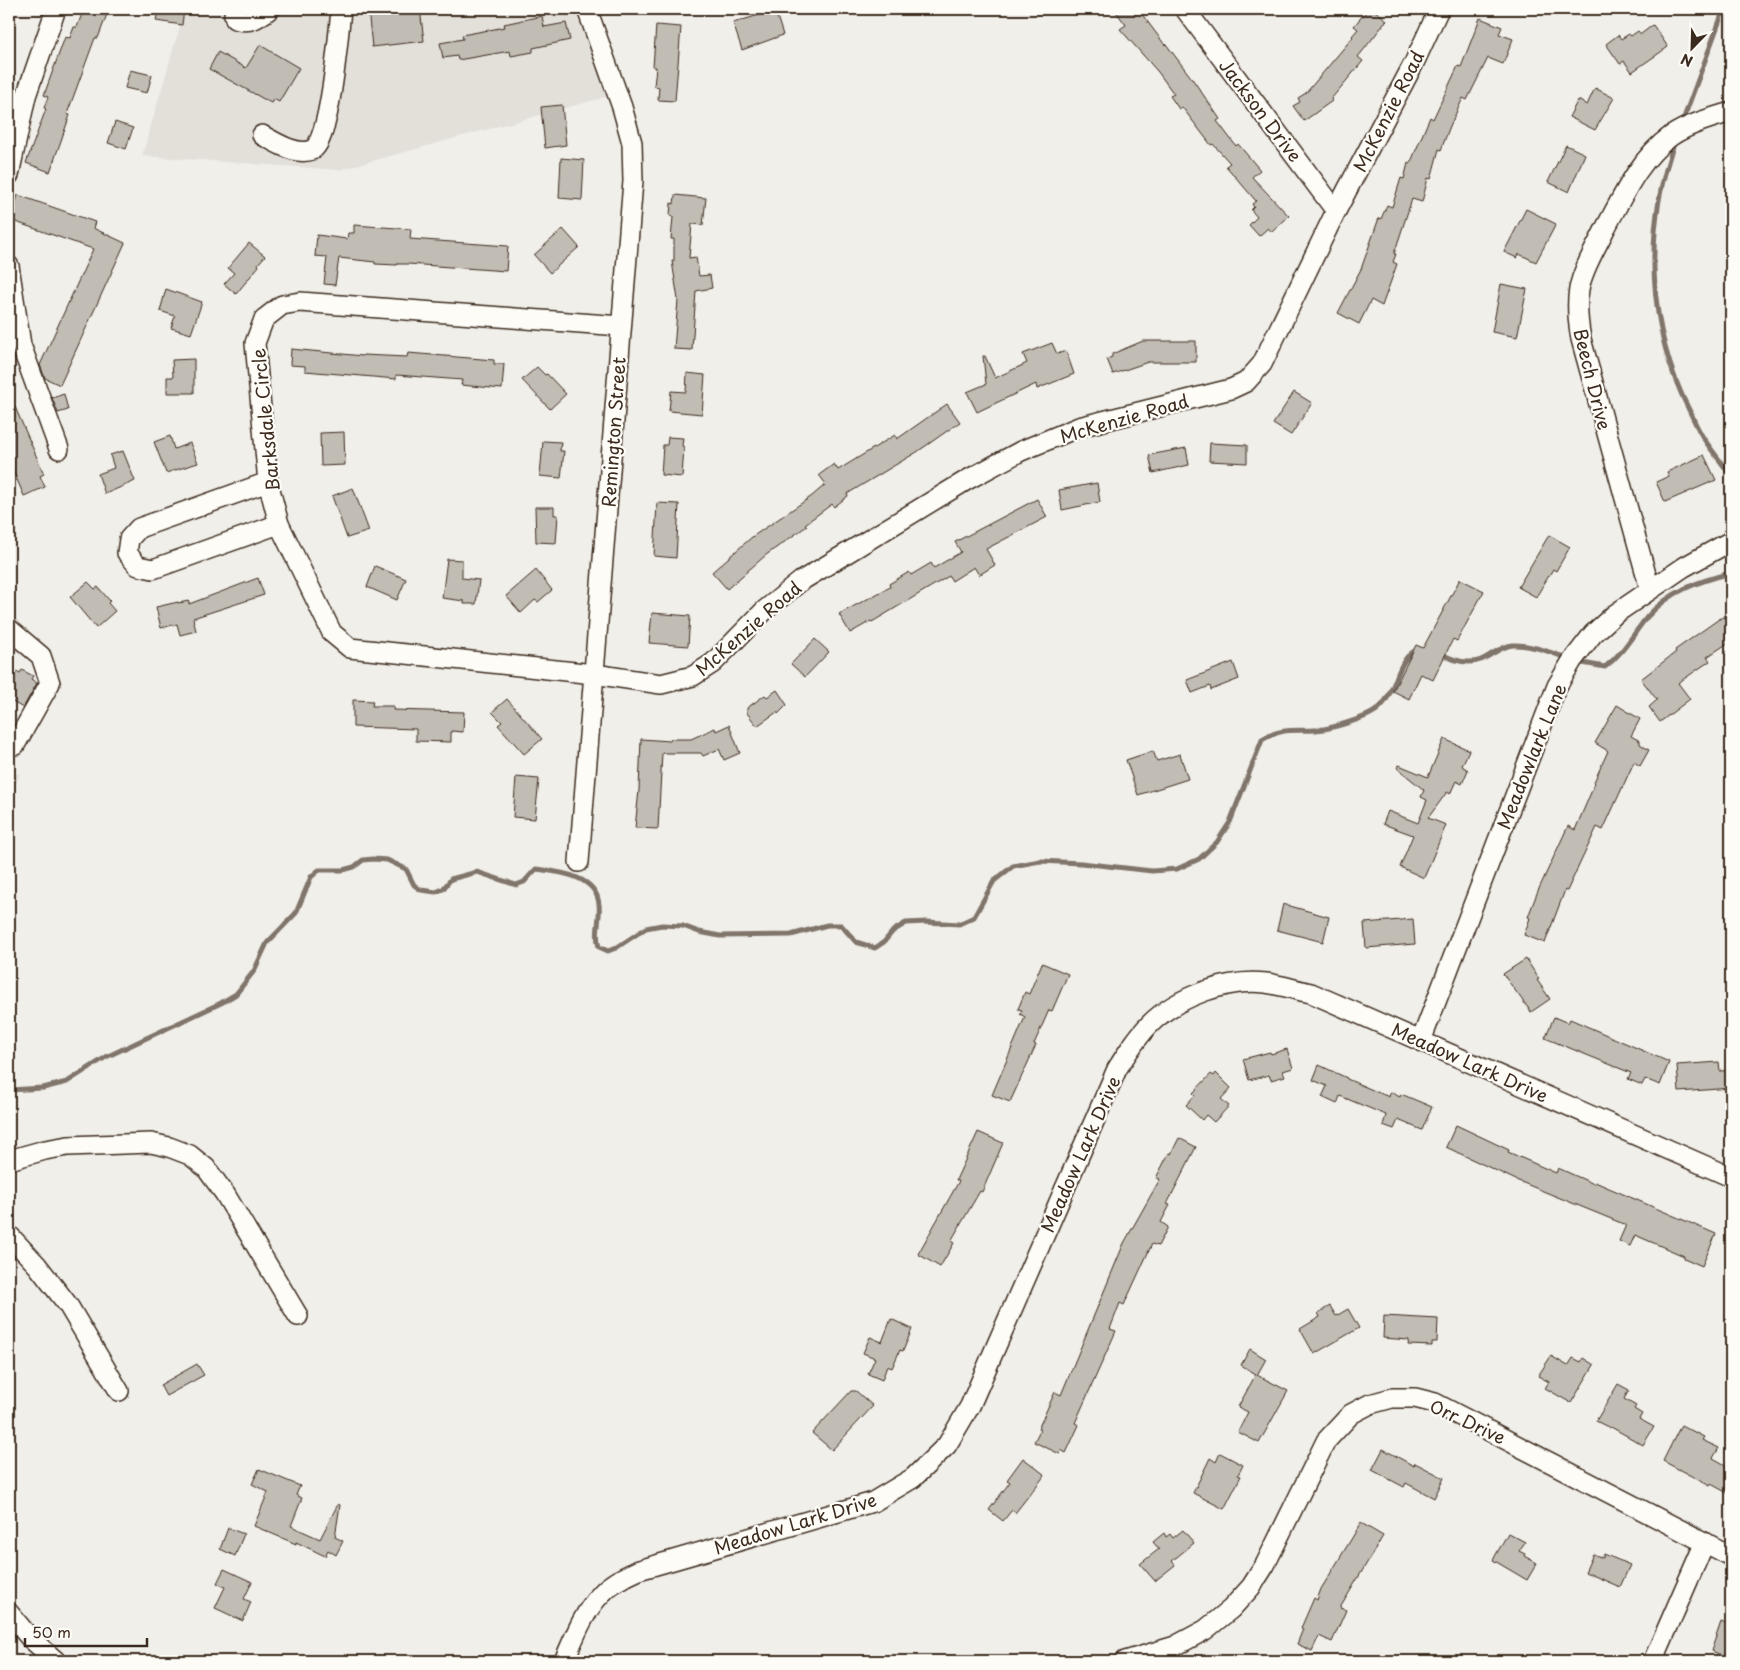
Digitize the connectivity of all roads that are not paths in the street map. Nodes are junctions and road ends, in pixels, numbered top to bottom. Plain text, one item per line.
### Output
1 (56, 9) edge
2 (236, 9) edge
3 (270, 9) edge
4 (341, 9) edge
5 (587, 9) edge
6 (1185, 9) edge
7 (1439, 9) edge
8 (1731, 112) edge
9 (262, 135) dead end
10 (9, 175) edge
11 (1336, 211) junction
12 (9, 266) edge
13 (12, 304) edge
14 (622, 326) junction
15 (59, 449) dead end
16 (268, 482) junction
17 (279, 524) junction
18 (1731, 540) edge
19 (1650, 589) junction
20 (9, 629) edge
21 (594, 674) junction
22 (14, 746) dead end
23 (580, 862) dead end
24 (1421, 1041) junction
25 (9, 1160) edge
26 (1731, 1177) edge
27 (9, 1235) edge
28 (298, 1316) dead end
29 (119, 1391) dead end
30 (1705, 1542) junction
31 (1731, 1556) edge
32 (9, 1613) edge
33 (56, 1661) edge
34 (564, 1661) edge
35 (1124, 1661) edge
36 (1653, 1661) edge

1 - 10 street
2 - 3 street
4 - 9 street
5 - 14 street, Remington Street
6 - 11 street, Jackson Drive
7 - 11 street, McKenzie Road
8 - 19 street, Beech Drive
11 - 21 street, McKenzie Road
12 - 13 street
13 - 15 street
14 - 16 street, Barksdale Circle
14 - 21 street, Remington Street
16 - 17 street, Barksdale Circle
16 - 17 street
17 - 21 street, Barksdale Circle
18 - 19 street, Meadowlark Lane
19 - 24 street, Meadowlark Lane
20 - 22 street
21 - 23 street, Remington Street
24 - 26 street, Meadow Lark Drive
24 - 34 street, Meadow Lark Drive
25 - 28 street
27 - 29 street
30 - 31 street, Orr Drive
30 - 35 street, Orr Drive
30 - 36 street
32 - 33 street

